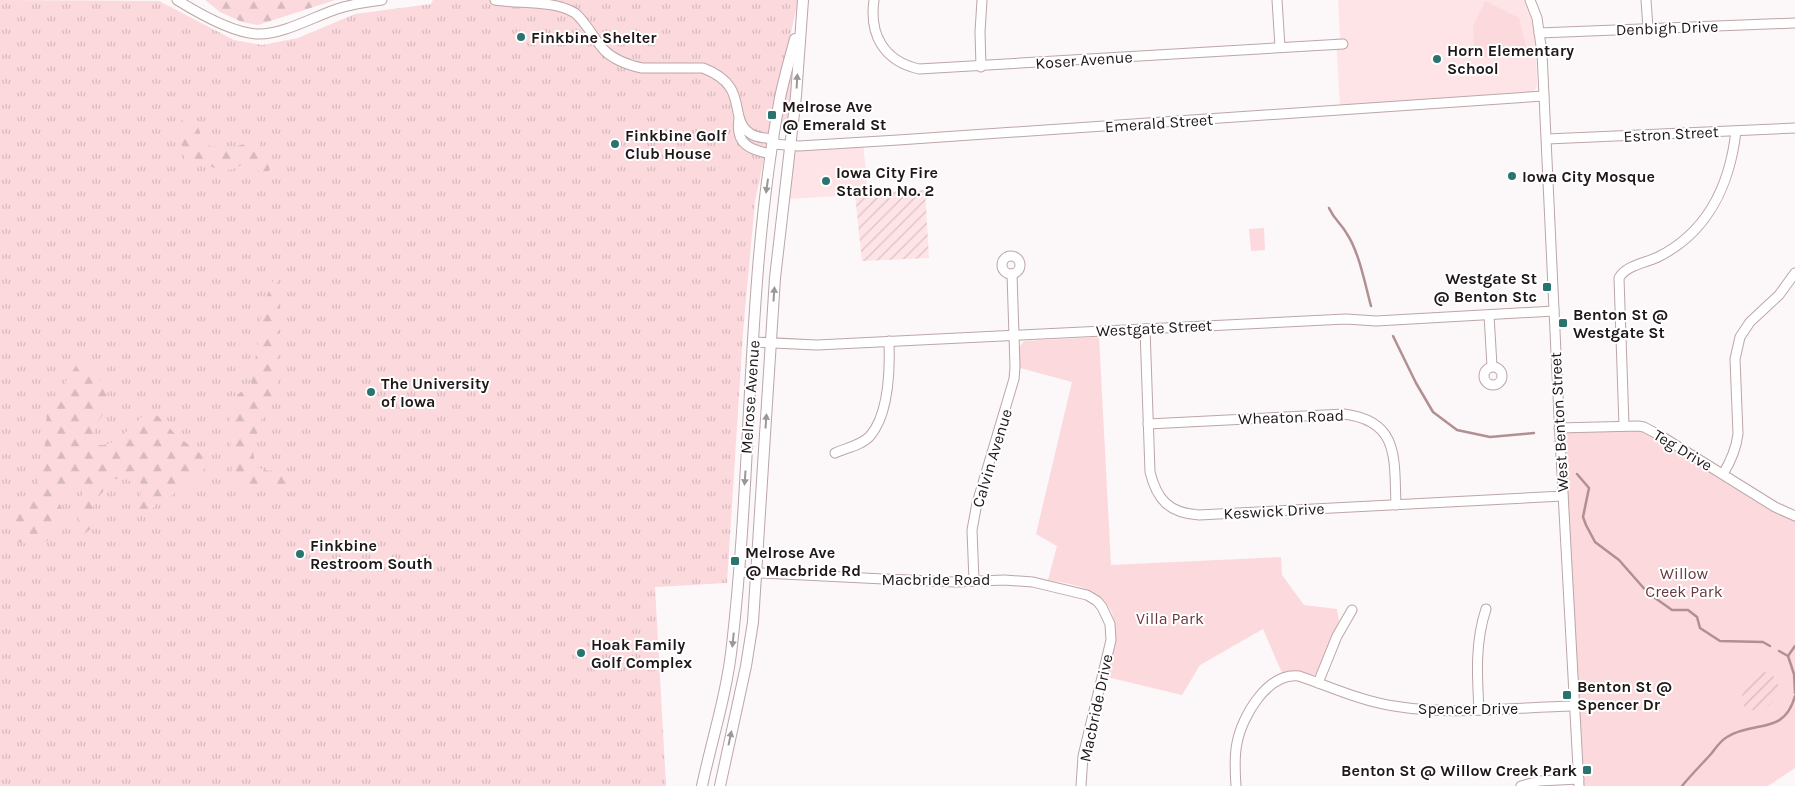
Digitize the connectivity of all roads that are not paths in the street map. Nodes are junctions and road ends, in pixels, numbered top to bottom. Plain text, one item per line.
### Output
1 (177, 0) edge
2 (382, 0) edge
3 (495, 0) edge
4 (874, 0) edge
5 (982, 0) edge
6 (1276, 0) edge
7 (1530, 0) edge
8 (1646, 0) edge
9 (802, 4) edge
10 (1795, 23) edge
11 (1648, 28) junction
12 (1540, 33) junction
13 (1343, 44) dead end
14 (1280, 47) junction
15 (981, 67) junction
16 (1544, 96) junction
17 (739, 117) junction
18 (1795, 128) edge
19 (1736, 131) junction
20 (1547, 140) junction
21 (773, 146) junction
22 (790, 146) junction
23 (1795, 273) edge
24 (1012, 274) dead end
25 (1554, 311) junction
26 (1490, 315) junction
27 (1145, 329) junction
28 (1014, 336) junction
29 (754, 342) junction
30 (889, 342) junction
31 (771, 343) junction
32 (1492, 366) dead end
33 (1148, 424) junction
34 (1624, 426) junction
35 (1560, 428) junction
36 (835, 453) dead end
37 (1723, 474) junction
38 (1563, 496) junction
39 (1396, 505) junction
40 (1795, 516) edge
41 (739, 572) junction
42 (756, 573) junction
43 (974, 580) junction
44 (1486, 609) dead end
45 (1352, 610) dead end
46 (1112, 630) joint
47 (1318, 683) junction
48 (1574, 706) junction
49 (1479, 710) junction
50 (1579, 782) edge
51 (702, 786) edge
52 (720, 786) edge
53 (1081, 786) edge
54 (1236, 786) edge
55 (1521, 786) edge

1 - 2 street
3 - 17 street
4 - 15 street, Koser Avenue
5 - 15 street
6 - 14 street
7 - 12 street, West Benton Street
8 - 11 street
9 - 21 main road, Melrose Avenue
22 -> 9 main road, Melrose Avenue
10 - 11 street, Denbigh Drive
11 - 12 street, Denbigh Drive
12 - 16 street, West Benton Street
13 - 14 street, Koser Avenue
14 - 15 street, Koser Avenue
16 - 20 street, West Benton Street
16 - 22 street, Emerald Street
17 - 21 street
17 - 21 street
18 - 19 street, Estron Street
19 - 20 street, Estron Street
19 - 34 street
20 - 25 street, West Benton Street
21 - 22 street, Emerald Street
21 -> 29 main road, Melrose Avenue
31 -> 22 main road, Melrose Avenue
23 - 37 street
24 - 28 street, Calvin Avenue
25 - 26 street, Westgate Street
25 - 35 street, West Benton Street
26 - 27 street, Westgate Street
26 - 32 street
27 - 28 street, Westgate Street
27 - 33 street, Keswick Drive
28 - 30 street, Westgate Street
28 - 43 street, Calvin Avenue
29 - 31 street, Westgate Street
29 -> 41 main road, Melrose Avenue
30 - 31 street, Westgate Street
30 - 36 street
42 -> 31 main road, Melrose Avenue
33 - 39 street, Wheaton Road
33 - 39 street, Keswick Drive
34 - 35 street, Teg Drive
34 - 37 street, Teg Drive
35 - 38 street, West Benton Street
37 - 40 street, Teg Drive
38 - 39 street, Keswick Drive
38 - 48 street, West Benton Street
41 - 42 street, Macbride Road
41 -> 51 main road, Melrose Avenue
42 - 43 street, Macbride Road
52 -> 42 main road, Melrose Avenue
43 - 46 street, Macbride Road
44 - 49 street
45 - 47 street
46 - 53 street, Macbride Drive
47 - 49 street, Spencer Drive
47 - 54 street, Spencer Drive
48 - 49 street, Spencer Drive
48 - 50 street, West Benton Street
50 - 55 street

